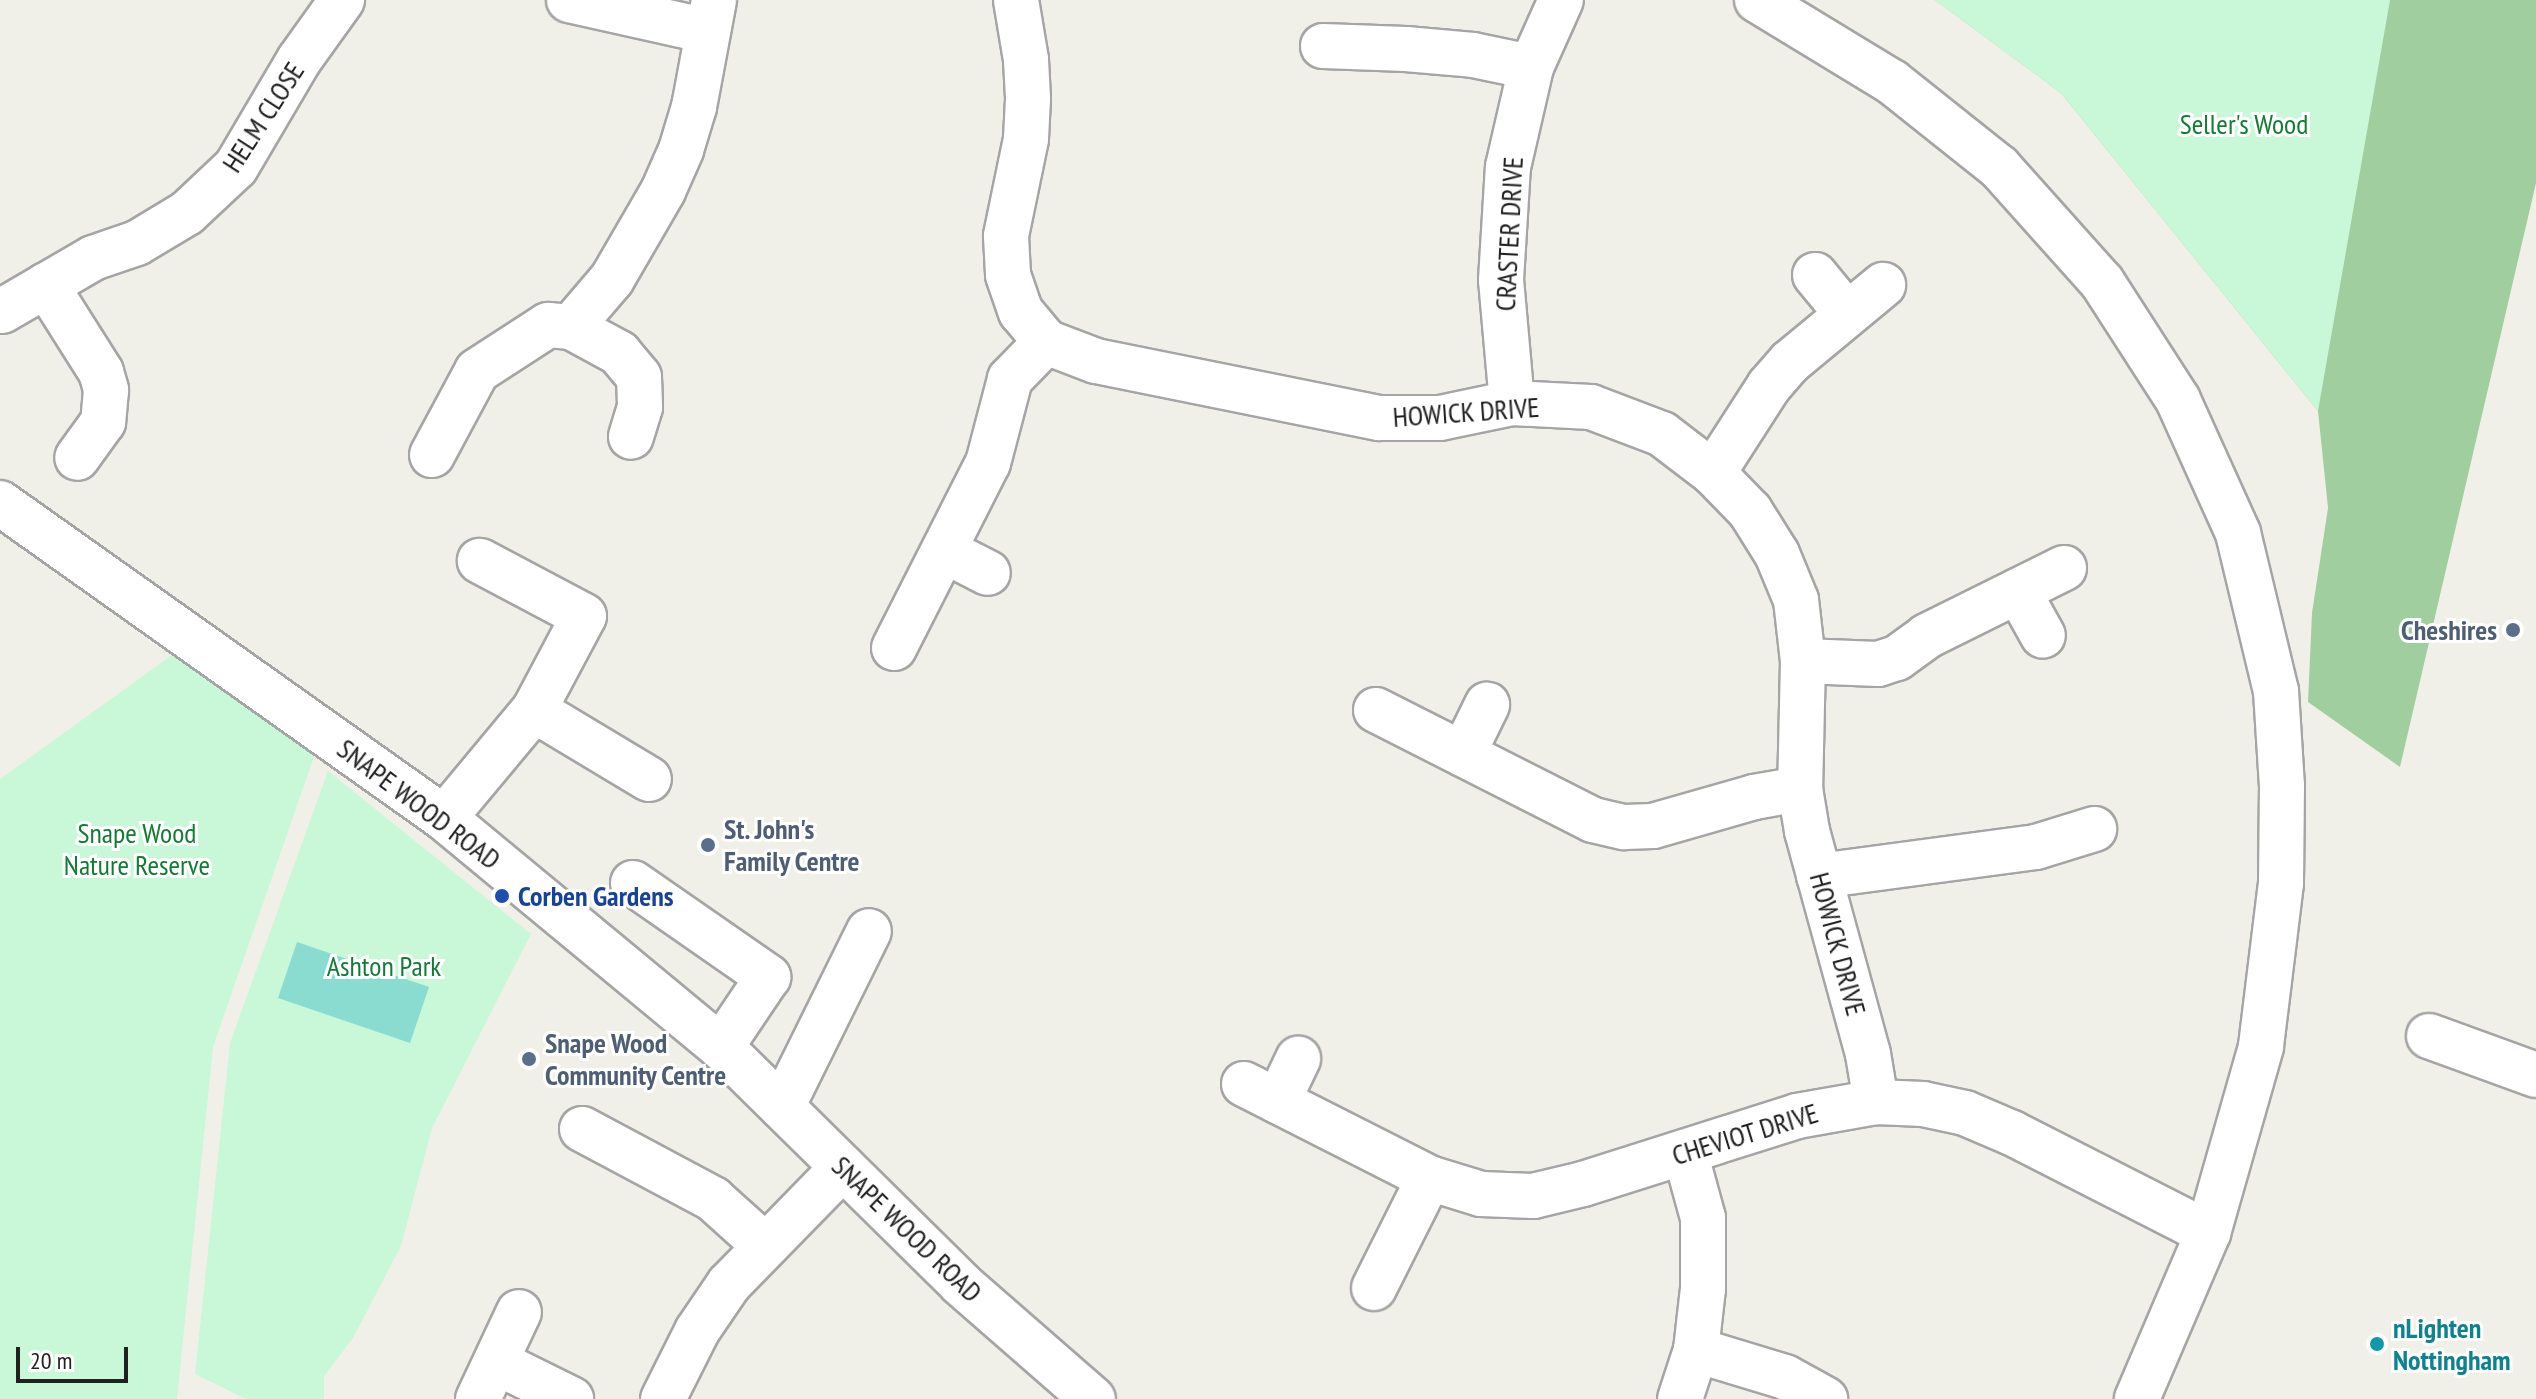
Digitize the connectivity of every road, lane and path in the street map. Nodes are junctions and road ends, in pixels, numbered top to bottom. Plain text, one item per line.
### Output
1 (342, 0) edge
2 (569, 0) edge
3 (1016, 0) edge
4 (1561, 0) edge
5 (1757, 0) edge
6 (711, 16) edge
7 (1323, 46) dead end
8 (1531, 67) junction
9 (1815, 275) dead end
10 (46, 285) junction
11 (1883, 285) dead end
12 (2, 311) edge
13 (1847, 314) junction
14 (571, 327) junction
15 (1046, 342) junction
16 (1512, 403) junction
17 (631, 437) dead end
18 (432, 455) dead end
19 (77, 458) dead end
20 (1713, 473) junction
21 (0, 503) edge
22 (945, 551) junction
23 (480, 561) dead end
24 (2064, 568) dead end
25 (988, 573) dead end
26 (2018, 591) junction
27 (2043, 636) dead end
28 (894, 648) dead end
29 (1803, 661) junction
30 (1487, 705) dead end
31 (534, 710) junction
32 (1376, 710) dead end
33 (1463, 754) junction
34 (649, 779) dead end
35 (1800, 789) junction
36 (444, 818) junction
37 (2094, 829) dead end
38 (1819, 876) junction
39 (633, 883) dead end
40 (869, 931) dead end
41 (2429, 1036) dead end
42 (721, 1047) junction
43 (1298, 1059) dead end
44 (2536, 1075) edge
45 (1876, 1102) junction
46 (782, 1107) junction
47 (582, 1129) dead end
48 (1685, 1152) junction
49 (843, 1167) junction
50 (1429, 1178) junction
51 (2208, 1233) junction
52 (764, 1245) junction
53 (1374, 1288) dead end
54 (519, 1312) dead end
55 (1696, 1350) junction
56 (487, 1380) edge
57 (571, 1399) edge
58 (663, 1399) edge
59 (1093, 1399) edge
60 (1680, 1399) edge
61 (1825, 1399) edge
62 (2137, 1399) edge

1 - 10 street, HELM CLOSE
2 - 6 street
3 - 15 street, HOWICK DRIVE
4 - 8 street, CRASTER DRIVE
5 - 51 street
6 - 14 street
7 - 8 street
8 - 16 street, CRASTER DRIVE
9 - 13 street
10 - 12 street, HELM CLOSE
10 - 19 street
11 - 13 street
13 - 20 street
14 - 17 street
14 - 18 street
15 - 16 street, HOWICK DRIVE
15 - 22 street
16 - 20 street, HOWICK DRIVE
20 - 29 street, HOWICK DRIVE
21 - 36 street, SNAPE WOOD ROAD
22 - 25 street
22 - 28 street
23 - 31 street
24 - 26 street
26 - 27 street
26 - 29 street
29 - 35 street, HOWICK DRIVE
30 - 33 street
31 - 34 street
31 - 36 street
32 - 33 street
33 - 35 street
35 - 38 street, HOWICK DRIVE
36 - 42 street, SNAPE WOOD ROAD
37 - 38 street
38 - 45 street, HOWICK DRIVE
39 - 42 street
40 - 46 street
41 - 44 street
42 - 46 street, SNAPE WOOD ROAD
43 - 50 street, CHEVIOT DRIVE
45 - 48 street, CHEVIOT DRIVE
45 - 51 street, CHEVIOT DRIVE
46 - 49 street, SNAPE WOOD ROAD
47 - 52 street
48 - 50 street, CHEVIOT DRIVE
48 - 55 street
49 - 52 street
49 - 59 street, SNAPE WOOD ROAD
50 - 53 street
51 - 62 street
52 - 58 street
54 - 56 street
55 - 60 street
55 - 61 street
56 - 57 street

